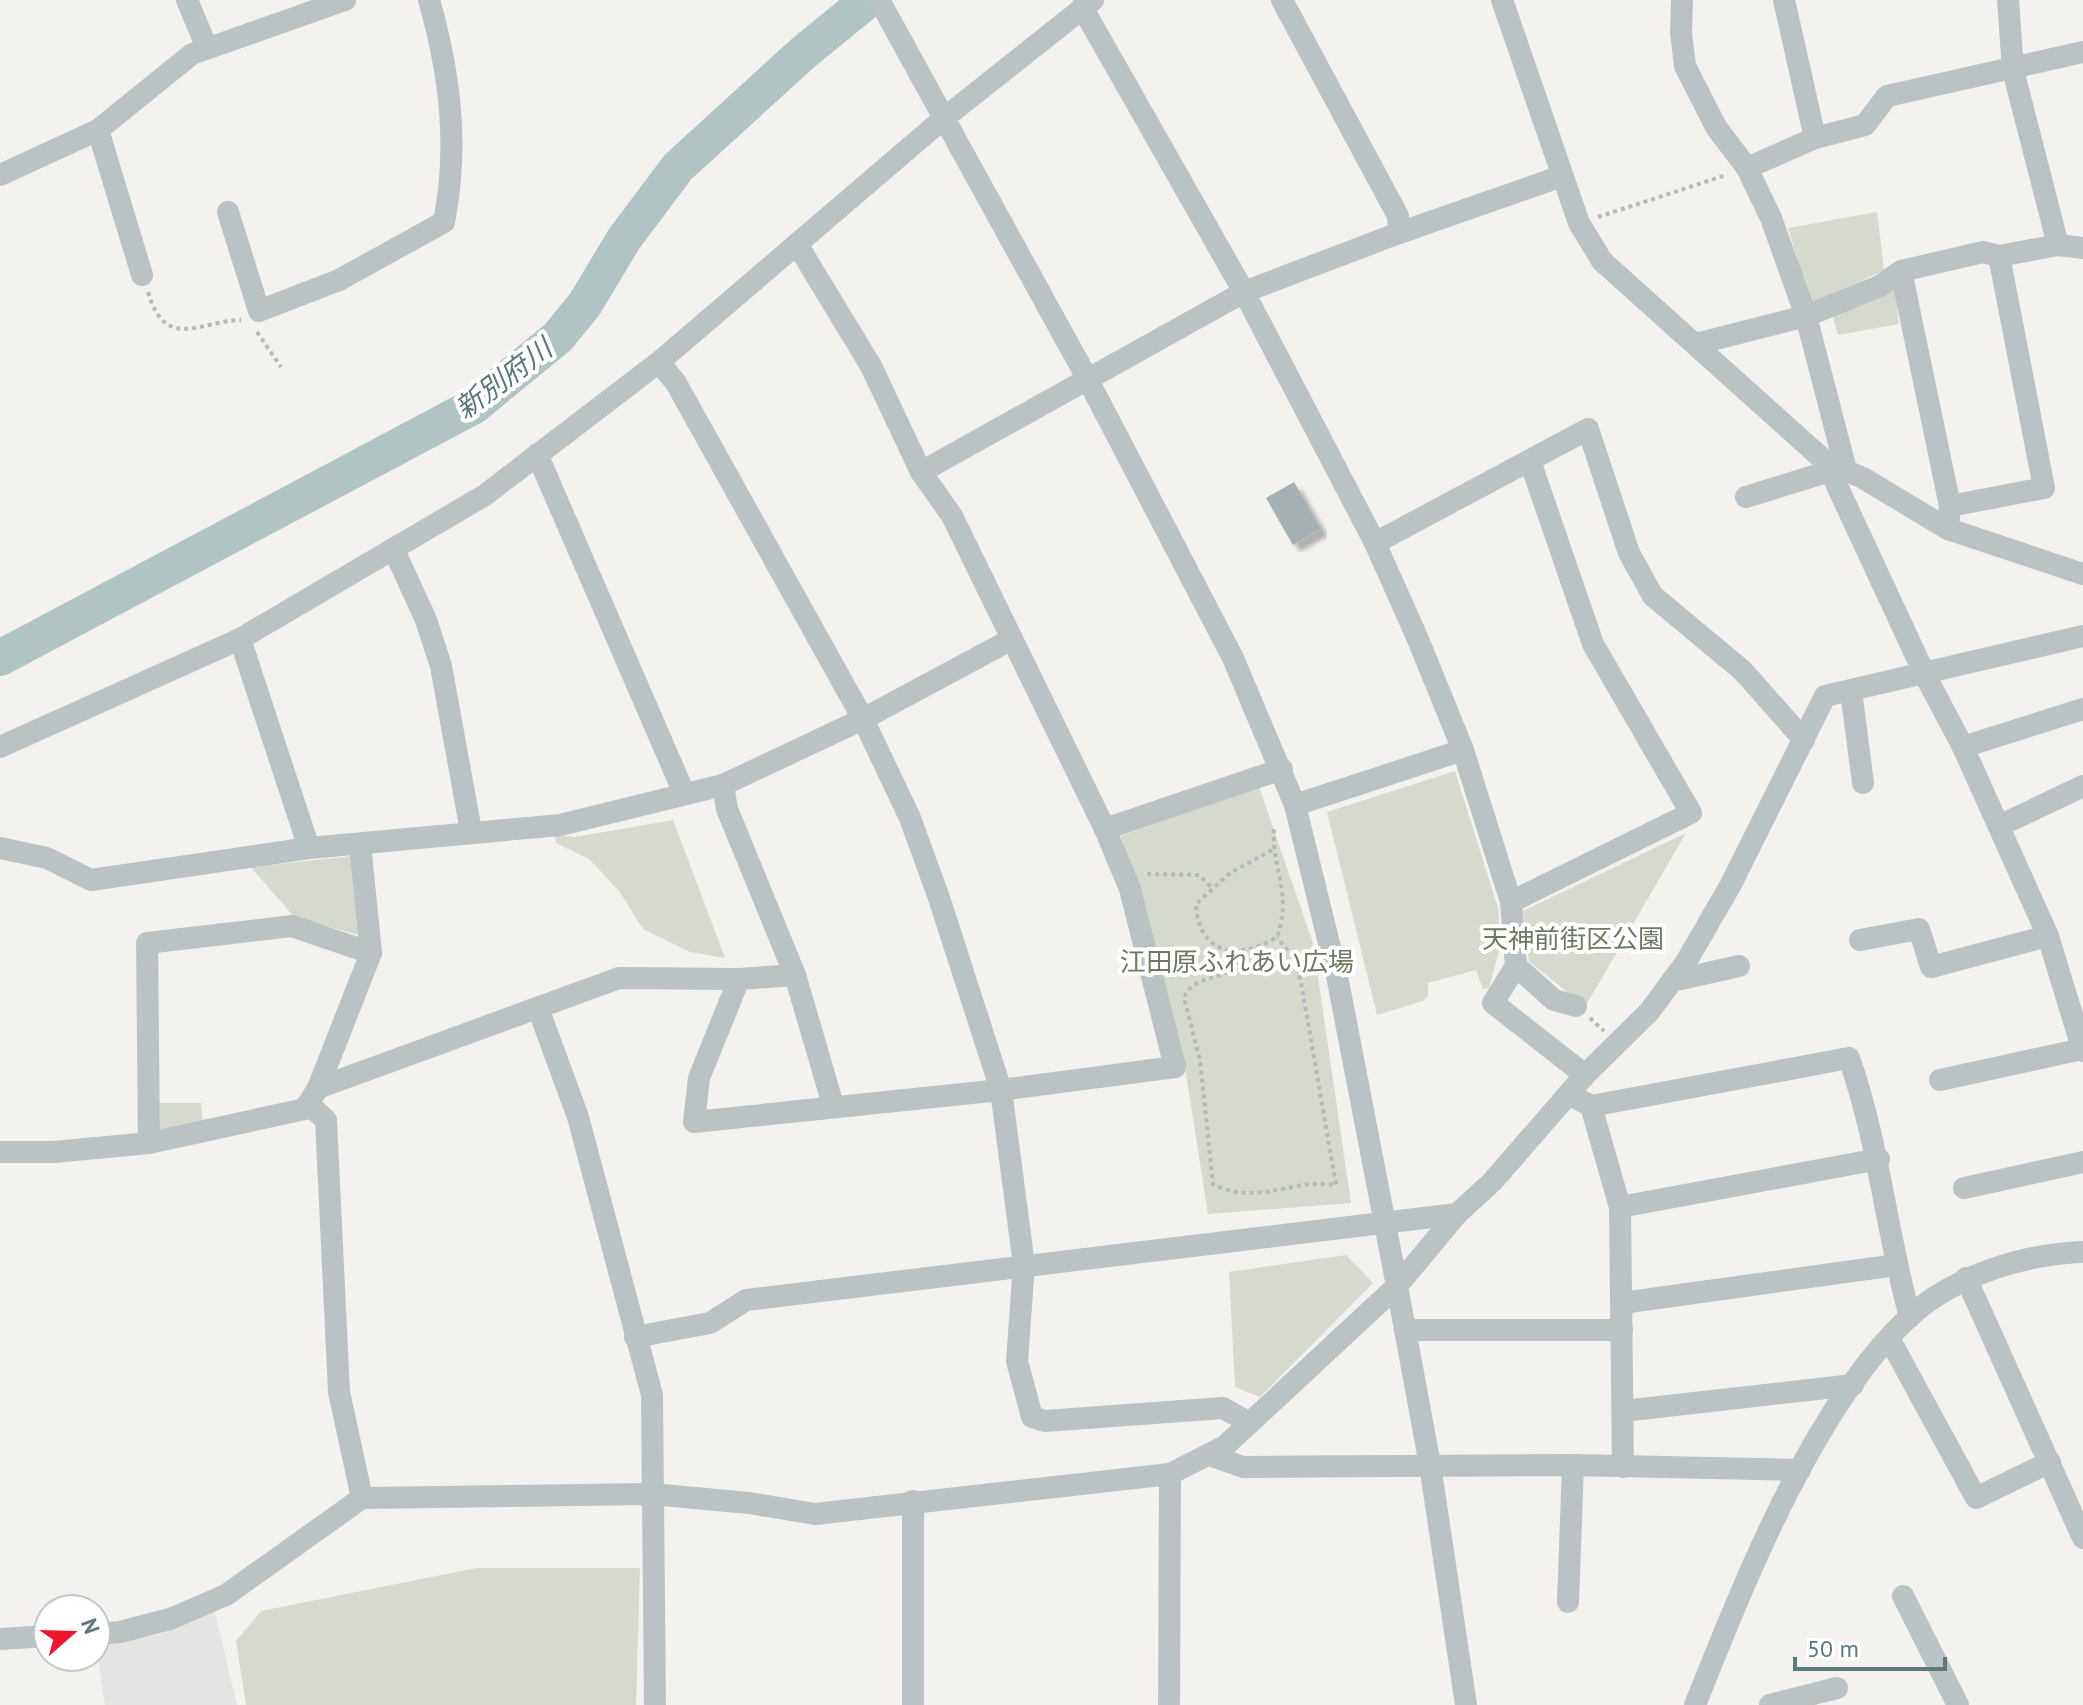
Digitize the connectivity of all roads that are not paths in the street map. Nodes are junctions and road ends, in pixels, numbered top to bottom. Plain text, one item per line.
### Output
1 (187, 0) edge
2 (345, 0) edge
3 (429, 0) edge
4 (879, 0) edge
5 (1282, 0) edge
6 (1502, 0) edge
7 (1682, 0) edge
8 (1784, 0) edge
9 (2008, 0) edge
10 (1088, 4) edge
11 (207, 48) junction
12 (2083, 52) edge
13 (2013, 70) junction
14 (943, 119) junction
15 (98, 130) junction
16 (1815, 138) junction
17 (1747, 168) junction
18 (0, 175) edge
19 (1562, 176) junction
20 (228, 212) dead end
21 (1399, 233) junction
22 (797, 244) junction
23 (2058, 245) junction
24 (2083, 248) edge
25 (1999, 256) junction
26 (1901, 271) junction
27 (142, 275) road end
28 (1244, 292) junction
29 (1806, 316) junction
30 (1696, 344) junction
31 (659, 362) junction
32 (1087, 378) junction
33 (537, 454) junction
34 (1530, 461) junction
35 (1834, 468) junction
36 (921, 472) junction
37 (1746, 497) dead end
38 (1949, 518) junction
39 (1375, 543) junction
40 (394, 550) junction
41 (2083, 574) edge
42 (2083, 636) edge
43 (240, 639) junction
44 (1012, 639) junction
45 (1925, 675) junction
46 (1851, 691) junction
47 (2083, 709) edge
48 (863, 719) junction
49 (1804, 740) junction
50 (0, 747) edge
51 (1963, 747) junction
52 (1463, 750) junction
53 (1282, 769) junction
54 (1863, 783) dead end
55 (723, 785) junction
56 (2083, 786) edge
57 (684, 793) junction
58 (1295, 805) junction
59 (1999, 826) junction
60 (1105, 829) junction
61 (471, 831) junction
62 (360, 844) junction
63 (0, 848) edge
64 (309, 848) junction
65 (1511, 902) junction
66 (2048, 936) junction
67 (1860, 940) dead end
68 (371, 953) junction
69 (1516, 966) junction
70 (1739, 966) dead end
71 (795, 975) junction
72 (739, 979) junction
73 (1672, 981) junction
74 (2074, 988) edge
75 (1576, 1006) road end
76 (538, 1008) junction
77 (2083, 1050) edge
78 (1585, 1075) junction
79 (1940, 1080) dead end
80 (1001, 1090) junction
81 (1570, 1094) junction
82 (313, 1096) junction
83 (833, 1105) junction
84 (1591, 1106) junction
85 (149, 1143) junction
86 (0, 1152) edge
87 (1879, 1159) junction
88 (2083, 1162) edge
89 (1964, 1188) dead end
90 (1620, 1207) junction
91 (1457, 1214) junction
92 (1385, 1225) junction
93 (2083, 1252) edge
94 (1024, 1265) junction
95 (1896, 1265) junction
96 (1966, 1278) junction
97 (1397, 1286) junction
98 (1622, 1303) junction
99 (1910, 1317) junction
100 (1405, 1330) junction
101 (1622, 1330) junction
102 (635, 1337) junction
103 (1890, 1340) junction
104 (1853, 1385) junction
105 (1623, 1411) junction
106 (1248, 1422) junction
107 (1209, 1455) junction
108 (2050, 1462) junction
109 (1430, 1465) junction
110 (1573, 1465) junction
111 (1623, 1467) junction
112 (1800, 1470) junction
113 (1170, 1474) junction
114 (652, 1494) junction
115 (362, 1498) junction
116 (913, 1501) junction
117 (2083, 1538) edge
118 (1903, 1596) dead end
119 (1568, 1602) dead end
120 (112, 1633) edge
121 (32, 1637) edge
122 (0, 1639) edge
123 (1837, 1688) dead end
124 (655, 1705) edge
125 (913, 1705) edge
126 (1169, 1705) edge
127 (1466, 1705) edge
128 (1695, 1705) edge
129 (1770, 1705) edge
130 (1958, 1705) edge

1 - 11 street
2 - 11 street
3 - 20 street
4 - 14 street
5 - 21 street
6 - 19 street
7 - 17 street
8 - 16 street
9 - 13 street
10 - 14 street
10 - 28 street
11 - 15 street
12 - 13 street
13 - 16 street
13 - 23 street
14 - 22 street
14 - 32 street
15 - 18 street
15 - 27 street
16 - 17 street
17 - 29 street
19 - 21 street
19 - 30 street
21 - 28 street
22 - 31 street
22 - 36 street
23 - 24 street
23 - 25 street
25 - 26 street
25 - 38 street
26 - 29 street
26 - 38 street
28 - 32 street
28 - 39 street
29 - 30 street
29 - 35 street
30 - 35 street
31 - 33 street
31 - 48 street
32 - 36 street
32 - 53 street
33 - 40 street
33 - 57 street
34 - 39 street
34 - 49 street
34 - 65 street
35 - 37 street
35 - 38 street
35 - 45 street
36 - 44 street
38 - 41 street
39 - 52 street
40 - 43 street
40 - 61 street
42 - 45 street
43 - 50 street
43 - 64 street
44 - 48 street
44 - 60 street
45 - 46 street
45 - 51 street
46 - 49 street
46 - 54 street
47 - 51 street
48 - 55 street
48 - 80 street
49 - 73 street
51 - 59 street
52 - 58 street
52 - 65 street
53 - 58 street
53 - 60 street
55 - 57 street
55 - 71 street
56 - 59 street
57 - 61 street
58 - 92 street
59 - 66 street
60 - 80 street
61 - 62 street
62 - 64 street
62 - 68 street
63 - 64 street
65 - 69 street
66 - 67 street
66 - 74 street
68 - 82 street
68 - 85 street
69 - 75 street
69 - 78 street
70 - 73 street
71 - 72 street
71 - 83 street
72 - 76 street
72 - 83 street
73 - 78 street
74 - 77 street
76 - 82 street
76 - 102 street
77 - 79 street
78 - 81 street
80 - 83 street
80 - 94 street
81 - 84 street
81 - 91 street
82 - 85 street
82 - 115 street
84 - 87 street
84 - 90 street
85 - 86 street
87 - 90 street
87 - 95 street
88 - 89 street
90 - 98 street
91 - 92 street
91 - 97 street
92 - 94 street
92 - 97 street
93 - 96 street
94 - 102 street
94 - 106 street
95 - 98 street
95 - 99 street
96 - 99 street
96 - 108 street
97 - 100 street
97 - 106 street
98 - 101 street
99 - 103 street
100 - 101 street
100 - 109 street
101 - 105 street
102 - 114 street
103 - 104 street
103 - 108 street
104 - 105 street
104 - 112 street
105 - 111 street
106 - 107 street
107 - 109 street
107 - 113 street
108 - 117 street
109 - 110 street
109 - 127 street
110 - 111 street
110 - 119 street
111 - 112 street
112 - 128 street
113 - 116 street
113 - 126 street
114 - 115 street
114 - 116 street
114 - 124 street
115 - 120 street
116 - 125 street
118 - 130 street
121 - 122 street
123 - 129 street

